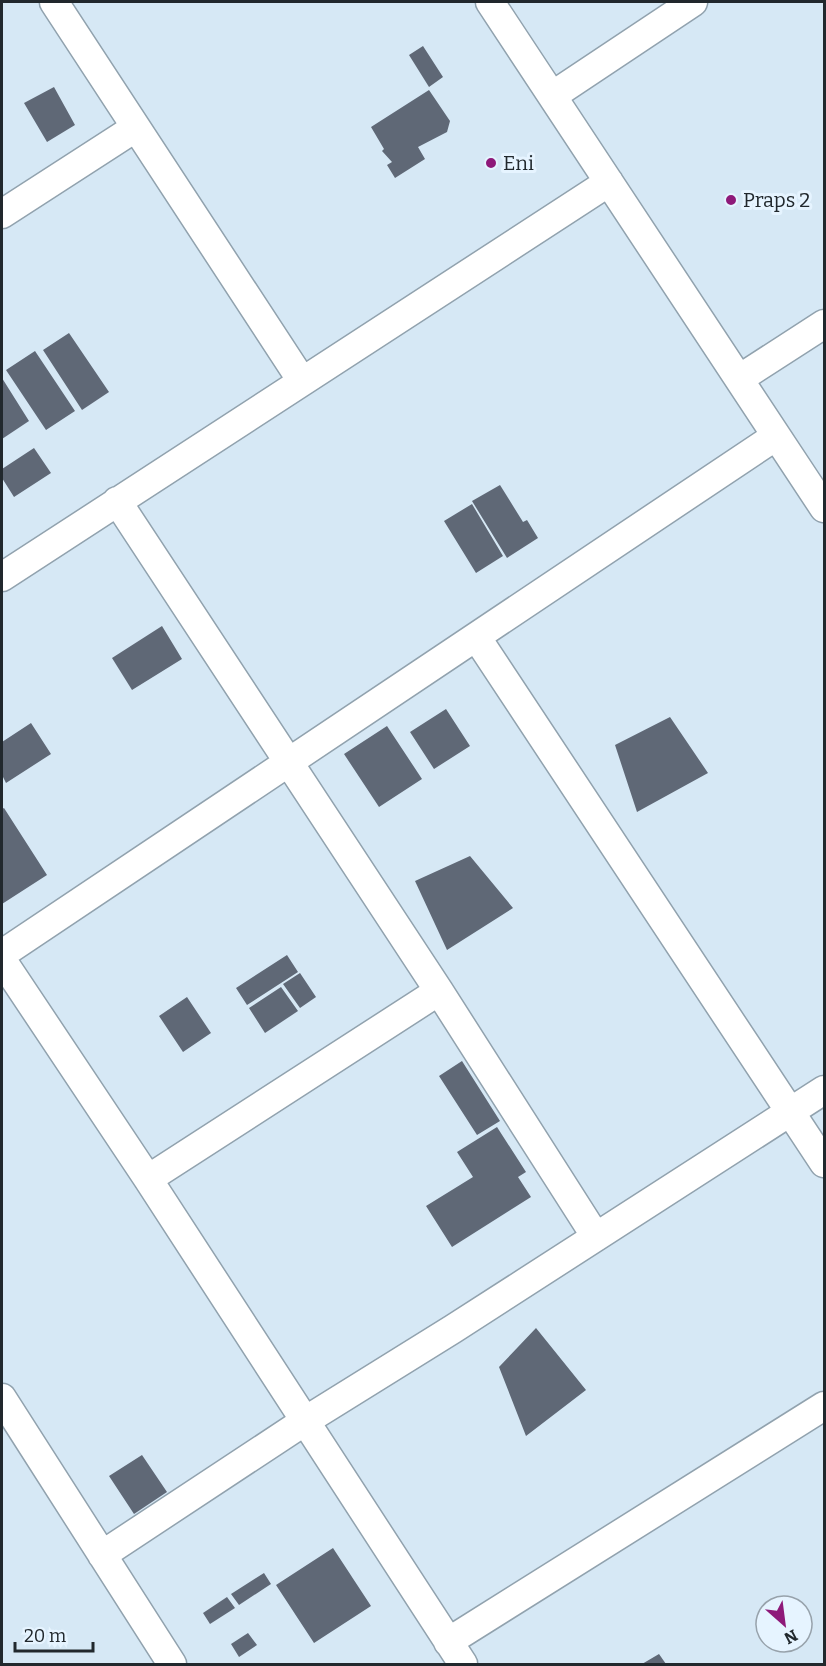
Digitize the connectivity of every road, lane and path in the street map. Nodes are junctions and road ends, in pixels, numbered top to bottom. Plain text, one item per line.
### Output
1 (54, 2) edge
2 (490, 2) edge
3 (693, 2) edge
4 (552, 96) junction
5 (135, 128) junction
6 (609, 182) junction
7 (2, 214) edge
8 (825, 324) edge
9 (739, 379) junction
10 (302, 381) junction
11 (776, 436) junction
12 (117, 501) junction
13 (825, 508) edge
14 (2, 577) edge
15 (477, 638) junction
16 (289, 763) junction
17 (2, 954) edge
18 (2, 960) edge
19 (439, 991) junction
20 (825, 1090) edge
21 (792, 1112) junction
22 (825, 1163) edge
23 (148, 1179) junction
24 (596, 1237) junction
25 (2, 1398) edge
26 (825, 1406) edge
27 (305, 1420) junction
28 (102, 1556) junction
29 (455, 1653) edge
30 (172, 1665) edge

1 - 5 street
2 - 4 street
3 - 4 street
4 - 6 street
5 - 7 street
5 - 10 street
6 - 9 street
6 - 10 street
8 - 9 street
9 - 11 street
10 - 12 street
11 - 13 street
11 - 15 street
12 - 14 street
12 - 16 street
15 - 16 street
15 - 21 street
16 - 17 street
16 - 19 street
18 - 23 street
19 - 23 street
19 - 24 street
20 - 21 street
21 - 22 street
21 - 24 street
23 - 27 street
24 - 27 street
25 - 28 street
26 - 29 street
27 - 28 street
27 - 29 street
28 - 30 street

